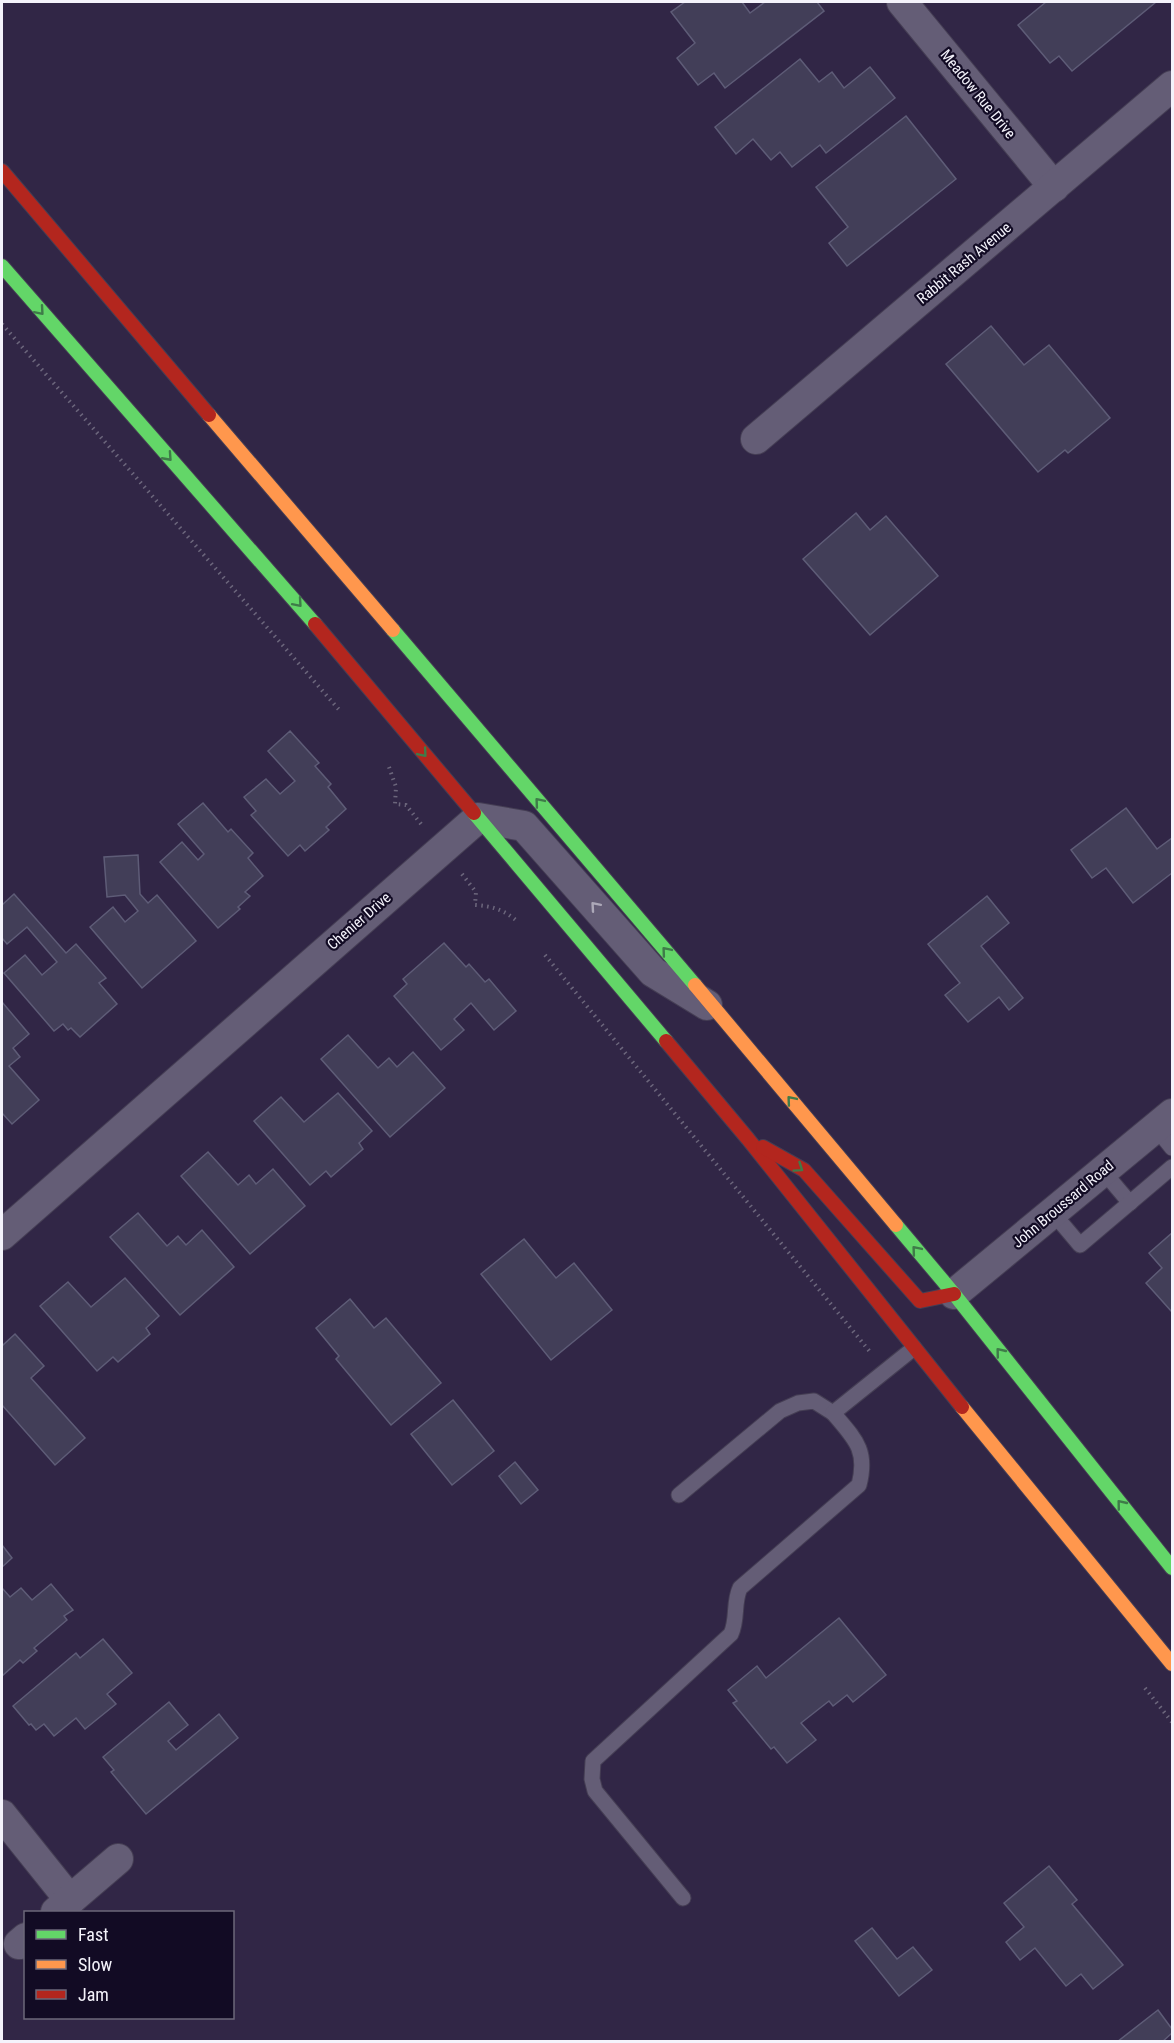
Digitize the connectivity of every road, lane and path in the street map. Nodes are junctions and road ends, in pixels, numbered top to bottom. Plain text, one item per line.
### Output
1 (902, 2) edge
2 (1173, 86) edge
3 (2, 171) edge
4 (1054, 187) junction
5 (2, 266) edge
6 (2, 324) edge
7 (756, 439) dead end
8 (341, 712) dead end
9 (388, 766) dead end
10 (406, 805) dead end
11 (478, 818) junction
12 (476, 892) dead end
13 (524, 929) dead end
14 (539, 948) dead end
15 (718, 1012) junction
16 (1167, 1130) edge
17 (748, 1139) junction
18 (1173, 1167) edge
19 (1103, 1171) junction
20 (1130, 1203) junction
21 (1053, 1213) junction
22 (2, 1235) edge
23 (954, 1294) junction
24 (914, 1348) junction
25 (885, 1371) junction
26 (833, 1413) junction
27 (679, 1495) dead end
28 (1173, 1568) edge
29 (1173, 1664) edge
30 (1143, 1686) dead end
31 (1173, 1722) edge
32 (2, 1815) edge
33 (118, 1859) dead end
34 (683, 1898) dead end
35 (63, 1906) edge

1 - 4 street, Meadow Rue Drive
2 - 4 street, Rabbit Rash Avenue
15 -> 3 main road
4 - 7 street, Rabbit Rash Avenue
5 -> 11 main road
6 - 8 path
9 - 10 path
15 -> 11 street
11 - 17 main road
11 - 22 street, Chenier Drive
12 - 13 path
14 - 25 path
23 -> 15 main road
16 - 19 street, John Broussard Road
17 -> 23 main road
17 - 24 main road
18 - 20 lane
19 - 20 lane
19 - 21 street, John Broussard Road
20 - 21 lane
21 - 23 street, John Broussard Road
28 -> 23 main road
24 - 25 lane
24 - 29 main road
25 - 26 lane
26 - 27 lane
26 - 34 lane
30 - 31 path
32 - 35 street
33 - 35 street

